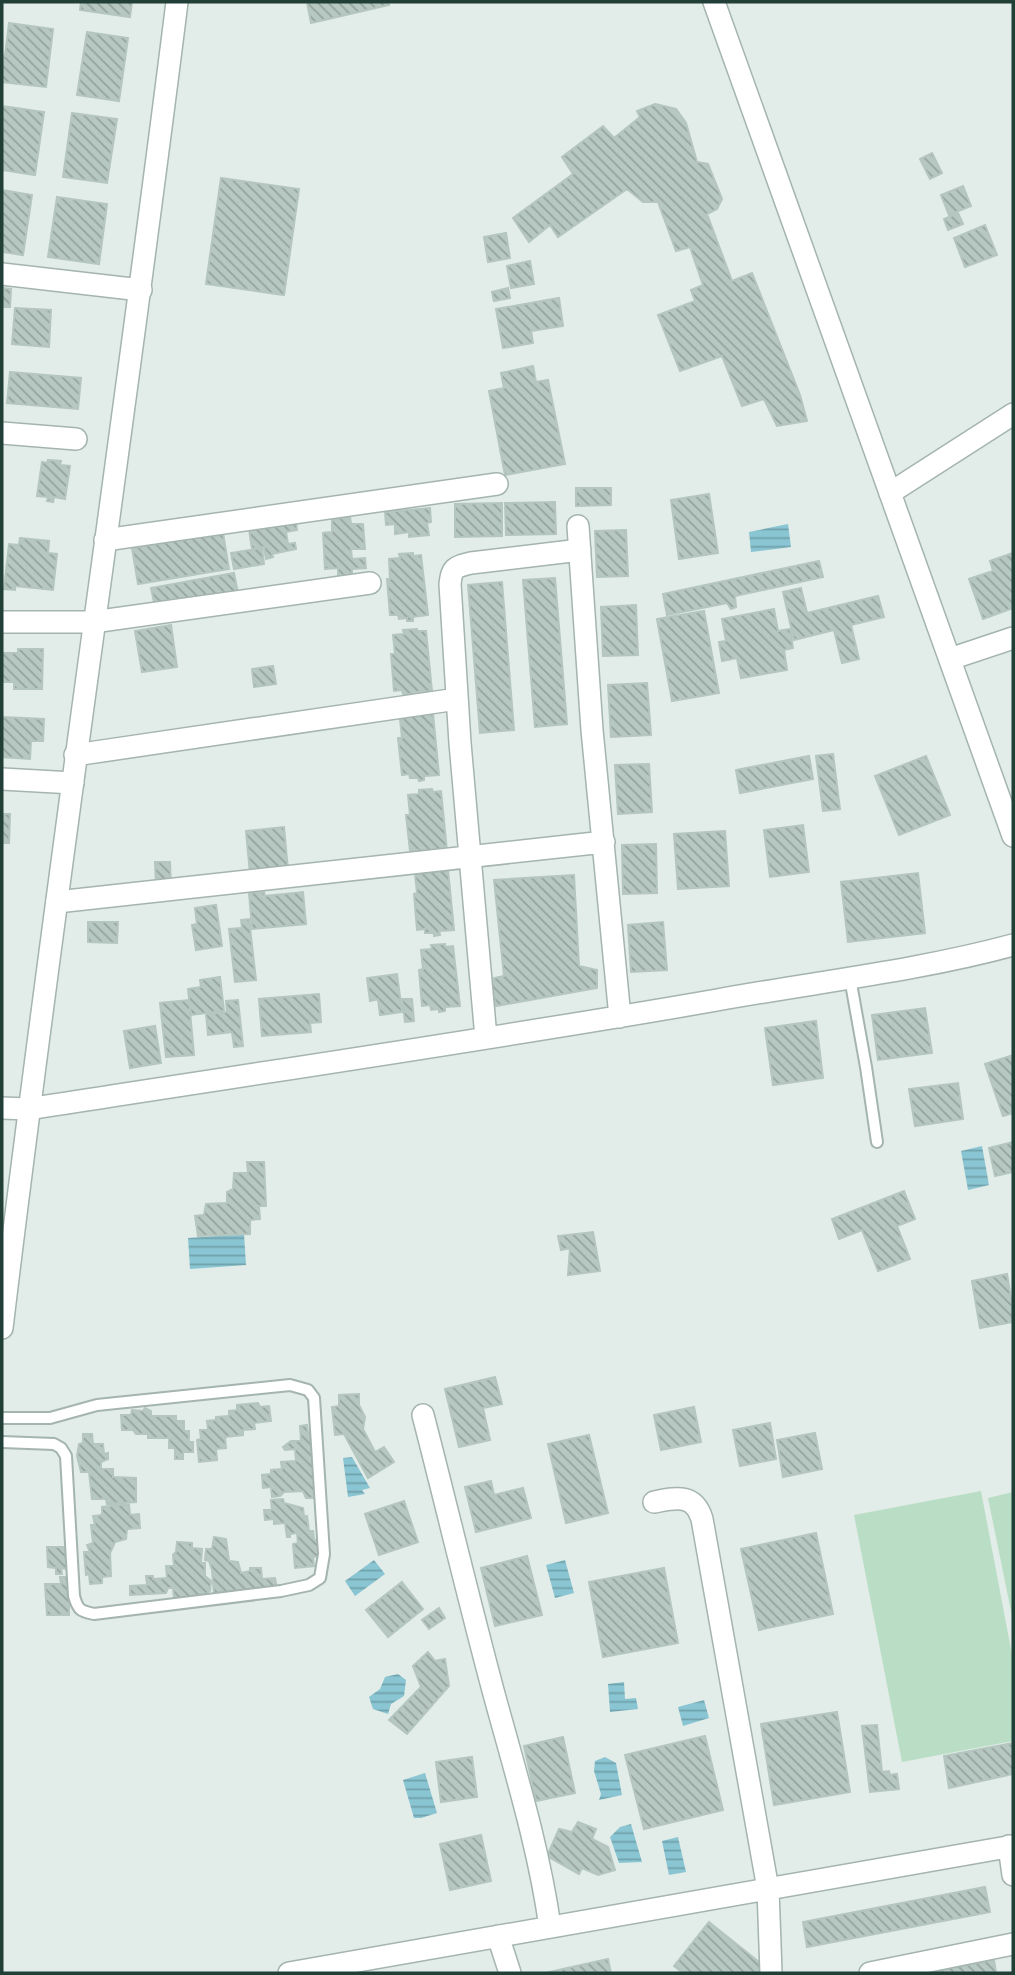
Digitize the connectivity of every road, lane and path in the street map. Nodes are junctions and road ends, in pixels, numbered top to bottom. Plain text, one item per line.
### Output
1 (177, 2) edge
2 (714, 2) edge
3 (2, 274) edge
4 (141, 290) junction
5 (1013, 414) edge
6 (2, 433) edge
7 (76, 439) dead end
8 (497, 484) dead end
9 (890, 493) junction
10 (578, 526) dead end
11 (105, 540) junction
12 (580, 550) junction
13 (370, 583) dead end
14 (2, 622) edge
15 (93, 622) junction
16 (1013, 638) edge
17 (950, 659) junction
18 (457, 699) junction
19 (75, 755) junction
20 (2, 779) edge
21 (73, 783) junction
22 (1013, 836) edge
23 (604, 842) junction
24 (470, 857) junction
25 (57, 902) junction
26 (1013, 945) edge
27 (850, 978) junction
28 (620, 1017) junction
29 (486, 1038) junction
30 (2, 1108) edge
31 (28, 1109) junction
32 (877, 1142) dead end
33 (2, 1328) edge
34 (423, 1415) dead end
35 (2, 1418) edge
36 (2, 1442) edge
37 (654, 1502) dead end
38 (1011, 1846) edge
39 (1013, 1875) edge
40 (768, 1889) junction
41 (550, 1927) junction
42 (498, 1936) junction
43 (1013, 1944) edge
44 (289, 1973) edge
45 (510, 1973) edge
46 (771, 1973) edge
47 (870, 1973) edge

1 - 4 street
2 - 9 street
3 - 4 street
4 - 11 street
5 - 9 street
6 - 7 street
8 - 11 street
9 - 17 street
10 - 12 street
11 - 15 street
12 - 18 street
12 - 23 street
13 - 15 street
14 - 15 street
15 - 19 street
16 - 17 street
17 - 22 street
18 - 19 street
18 - 24 street
19 - 21 street
20 - 21 street
21 - 25 street
23 - 24 street
23 - 28 street
24 - 25 street
24 - 29 street
25 - 31 street
26 - 27 street
27 - 28 street
27 - 32 lane
28 - 29 street
29 - 31 street
30 - 31 street
31 - 33 street
34 - 41 street
35 - 36 lane
37 - 40 street
38 - 39 street
38 - 40 street
40 - 41 street
40 - 46 street
41 - 42 street
42 - 44 street
42 - 45 street
43 - 47 street

